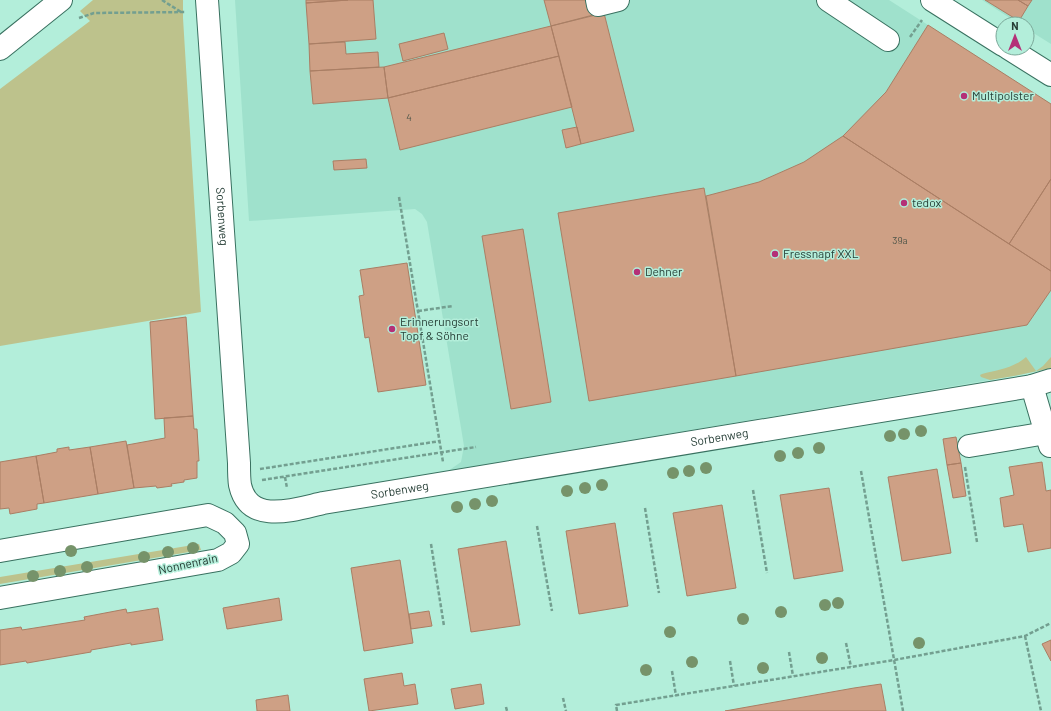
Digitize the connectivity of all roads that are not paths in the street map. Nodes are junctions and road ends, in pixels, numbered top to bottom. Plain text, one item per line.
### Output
1 (61, 0) edge
2 (596, 0) edge
3 (618, 0) edge
4 (828, 0) edge
5 (932, 0) edge
6 (208, 5) edge
7 (888, 40) dead end
8 (995, 40) edge
9 (0, 49) edge
10 (1021, 56) edge
11 (1051, 75) edge
12 (1042, 383) edge
13 (1048, 440) edge
14 (969, 446) dead end
15 (0, 551) edge
16 (0, 598) edge

1 - 9 street
2 - 3 street
4 - 7 street
5 - 8 street
6 - 12 street, Sorbenweg
10 - 11 street
12 - 13 street
13 - 14 street
15 - 16 street, Nonnenrain

